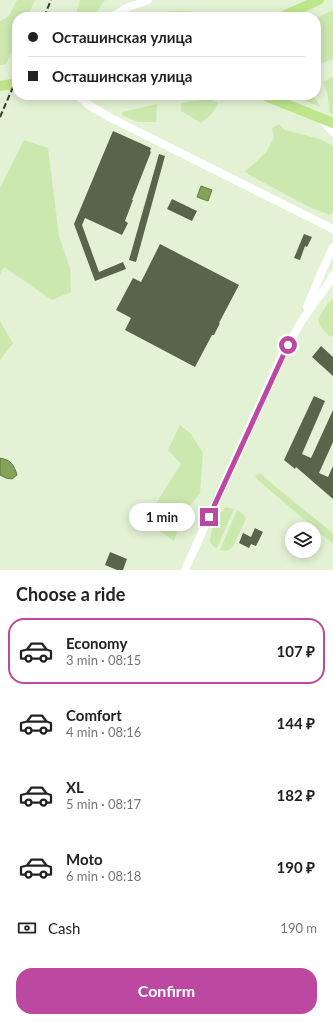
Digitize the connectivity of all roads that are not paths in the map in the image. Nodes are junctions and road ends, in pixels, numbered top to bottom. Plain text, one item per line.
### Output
1 (148, 0) edge
2 (319, 0) edge
3 (120, 12) edge
4 (292, 12) edge
5 (12, 84) edge
6 (0, 86) edge
7 (83, 100) edge
8 (276, 100) edge
9 (318, 116) junction
10 (333, 123) edge
11 (333, 132) edge
12 (333, 229) edge
13 (333, 247) edge
14 (320, 276) junction
15 (331, 278) edge
16 (303, 319) junction
17 (185, 570) edge

1 - 3 street
2 - 4 highway
5 - 6 highway
7 - 12 street
8 - 9 highway
9 - 10 highway
9 - 11 street
13 - 14 street
14 - 15 street
14 - 16 street
15 - 16 street
16 - 17 street

